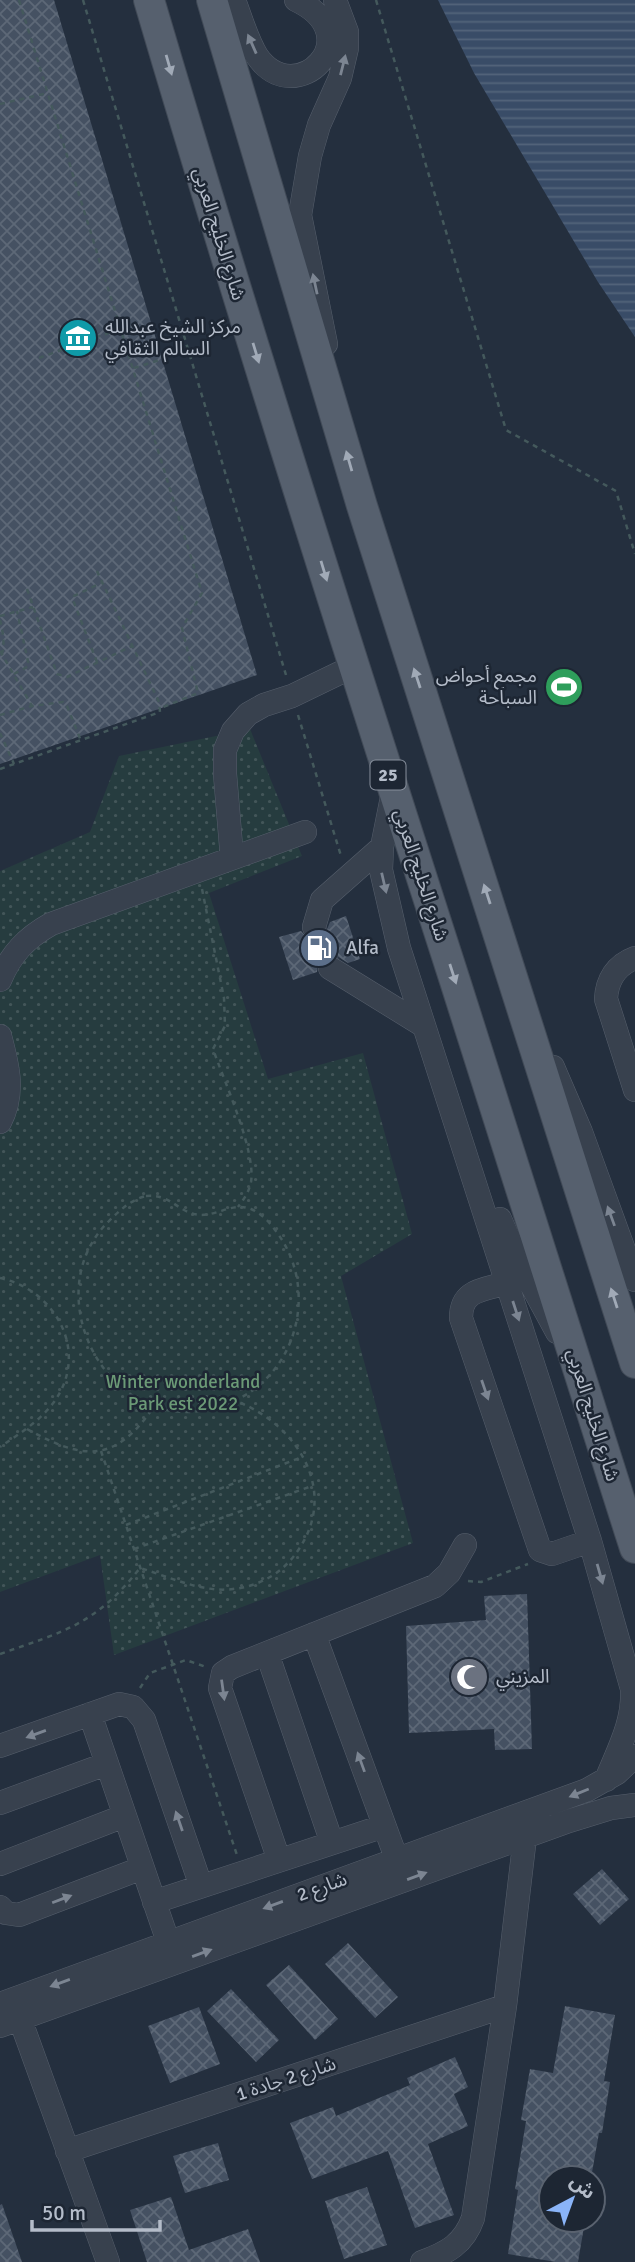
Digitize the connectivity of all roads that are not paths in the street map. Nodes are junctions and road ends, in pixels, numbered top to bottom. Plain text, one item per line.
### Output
1 (149, 0) edge
2 (212, 0) edge
3 (234, 0) edge
4 (296, 0) edge
5 (335, 0) edge
6 (331, 400) junction
7 (354, 666) junction
8 (393, 792) junction
9 (305, 832) dead end
10 (382, 847) junction
11 (232, 858) junction
12 (314, 927) tunnel mouth
13 (635, 958) edge
14 (330, 968) tunnel mouth
15 (0, 980) edge
16 (519, 995) junction
17 (424, 1026) junction
18 (0, 1036) edge
19 (635, 1090) edge
20 (449, 1104) junction
21 (0, 1122) edge
22 (635, 1280) edge
23 (507, 1283) junction
24 (635, 1363) edge
25 (580, 1374) junction
26 (590, 1541) junction
27 (465, 1545) dead end
28 (635, 1548) edge
29 (314, 1634) junction
30 (267, 1653) junction
31 (90, 1714) junction
32 (0, 1746) edge
33 (635, 1756) edge
34 (106, 1765) junction
35 (606, 1780) junction
36 (0, 1803) edge
37 (635, 1805) edge
38 (124, 1816) junction
39 (384, 1826) junction
40 (514, 1833) junction
41 (332, 1843) junction
42 (279, 1860) junction
43 (397, 1860) junction
44 (0, 1864) edge
45 (142, 1868) junction
46 (201, 1886) junction
47 (153, 1902) junction
48 (0, 1907) edge
49 (171, 1953) junction
50 (505, 2006) junction
51 (8, 2012) edge
52 (67, 2151) junction
53 (108, 2262) edge
54 (422, 2262) edge

1 -> 7 main road, شارع الخليج العربي / 25
2 - 6 main road
4 -> 3 street
6 -> 5 street
16 -> 6 main road
7 - 8 main road, شارع الخليج العربي / 25
7 - 11 street
8 - 10 street
8 -> 25 main road, شارع الخليج العربي / 25
9 - 11 street
10 - 12 street
10 -> 17 street
11 - 15 street
13 - 19 street
14 - 17 street
22 -> 16 street
24 -> 16 main road
17 - 20 street
18 - 21 street
20 - 23 street
20 - 25 street
23 -> 26 street
23 -> 26 street
25 - 28 main road, شارع الخليج العربي / 25
26 -> 35 street
27 - 29 street
29 - 30 street
39 -> 29 street
30 - 41 street
30 -> 42 street
31 -> 32 street
31 - 34 street
46 -> 31 street
33 - 35 street, شارع 2
34 - 36 street
34 - 38 street
35 -> 40 street, شارع 2
37 - 40 street, شارع 2
38 - 44 street
38 - 45 street
39 - 41 street
39 - 43 street
40 - 43 street, شارع 2
49 -> 40 street, شارع 2
40 - 50 street
41 - 42 street
42 - 46 street
43 -> 49 street, شارع 2
45 - 47 street
48 -> 45 street
46 - 47 street
47 - 49 street
49 - 51 street, شارع 2
50 - 52 street, شارع 2 جادة 1
50 - 54 street
51 - 52 street
52 - 53 street

